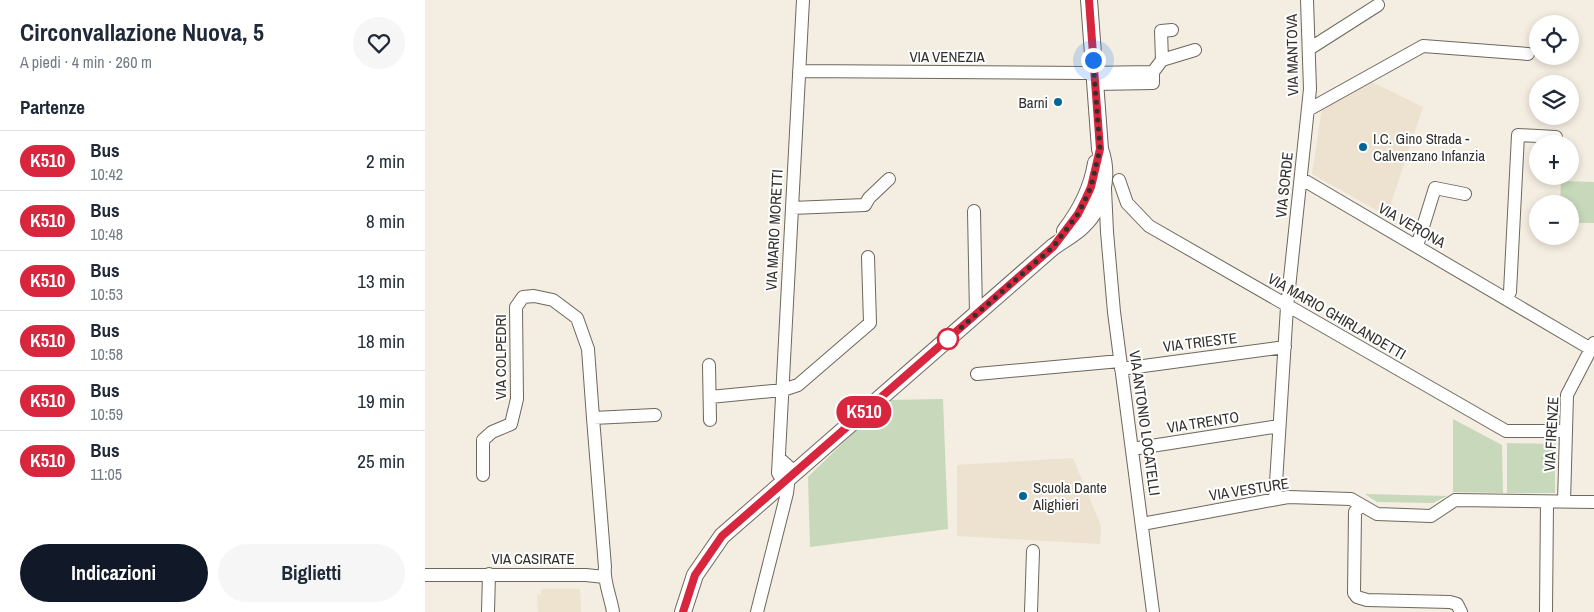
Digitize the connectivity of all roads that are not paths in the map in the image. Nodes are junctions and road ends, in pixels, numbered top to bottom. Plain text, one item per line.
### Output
1 (803, 0) edge
2 (1089, 0) edge
3 (1307, 0) edge
4 (1378, 5) dead end
5 (1172, 30) dead end
6 (1309, 49) junction
7 (1195, 50) dead end
8 (1528, 54) dead end
9 (1162, 60) junction
10 (799, 71) junction
11 (1095, 78) junction
12 (1308, 110) junction
13 (1531, 135) edge
14 (889, 179) dead end
15 (1301, 181) junction
16 (1100, 192) junction
17 (1465, 194) dead end
18 (792, 208) junction
19 (974, 211) dead end
20 (1079, 228) junction
21 (1107, 235) junction
22 (1417, 246) junction
23 (1053, 247) junction
24 (868, 257) dead end
25 (1506, 299) junction
26 (1287, 307) junction
27 (977, 314) junction
28 (1593, 346) edge
29 (1285, 347) junction
30 (709, 365) dead end
31 (1120, 365) junction
32 (977, 374) dead end
33 (783, 390) junction
34 (710, 397) junction
35 (655, 416) dead end
36 (593, 418) junction
37 (710, 420) dead end
38 (1279, 426) junction
39 (1566, 431) junction
40 (1132, 449) junction
41 (483, 474) dead end
42 (788, 477) junction
43 (1275, 499) junction
44 (1547, 502) junction
45 (1564, 502) junction
46 (1594, 502) edge
47 (1361, 505) junction
48 (1142, 524) junction
49 (1033, 551) dead end
50 (489, 574) junction
51 (425, 575) edge
52 (604, 577) junction
53 (488, 612) edge
54 (613, 612) edge
55 (683, 612) edge
56 (757, 612) edge
57 (1031, 612) edge
58 (1153, 612) edge
59 (1461, 612) edge
60 (1546, 612) edge

1 - 10 street, VIA MARIO MORETTI
2 - 11 main road
3 - 6 street, VIA MANTOVA
4 - 6 street
5 - 9 street
6 - 12 street, VIA MANTOVA
7 - 9 street
8 - 12 street
9 - 11 street
10 - 11 street, VIA VENEZIA
10 - 18 street, VIA MARIO MORETTI
11 - 16 main road
12 - 15 street, VIA SORDE
13 - 25 street
14 - 18 street
15 - 22 street, VIA VERONA
15 - 26 street, VIA SORDE
16 - 20 main road
16 - 21 street, VIA ANTONIO LOCATELLI
16 - 23 main road
16 - 26 street, VIA MARIO GHIRLANDETTI
17 - 22 street
18 - 33 street, VIA MARIO MORETTI
19 - 27 street
20 - 21 street
20 - 23 main road
21 - 31 street, VIA ANTONIO LOCATELLI
22 - 25 street, VIA VERONA
23 - 27 main road
24 - 33 street
25 - 28 street, VIA VERONA
26 - 29 street, VIA SORDE
26 - 39 street, VIA MARIO GHIRLANDETTI
27 - 42 main road
28 - 39 street, VIA FIRENZE
29 - 31 street, VIA TRIESTE
29 - 38 street, VIA SORDE
30 - 34 street
31 - 32 street, VIA TRIESTE
31 - 40 street, VIA ANTONIO LOCATELLI
33 - 34 street
33 - 42 street, VIA MARIO MORETTI
34 - 37 street
35 - 36 street
36 - 41 street, VIA COLPEDRI
36 - 52 street, VIA COLPEDRI
38 - 40 street, VIA TRENTO
38 - 43 street, VIA SORDE
39 - 45 street, VIA FIRENZE
40 - 48 street, VIA ANTONIO LOCATELLI
42 - 55 main road
42 - 56 street
43 - 47 street, VIA VESTURE
43 - 48 street, VIA VESTURE
44 - 45 street, VIA VESTURE
44 - 47 street, VIA VESTURE
44 - 60 street
45 - 46 street, VIA VESTURE
47 - 59 street
48 - 58 street, VIA ANTONIO LOCATELLI
49 - 57 street
50 - 51 street, VIA CASIRATE
50 - 52 street, VIA CASIRATE
50 - 53 street
52 - 54 street

